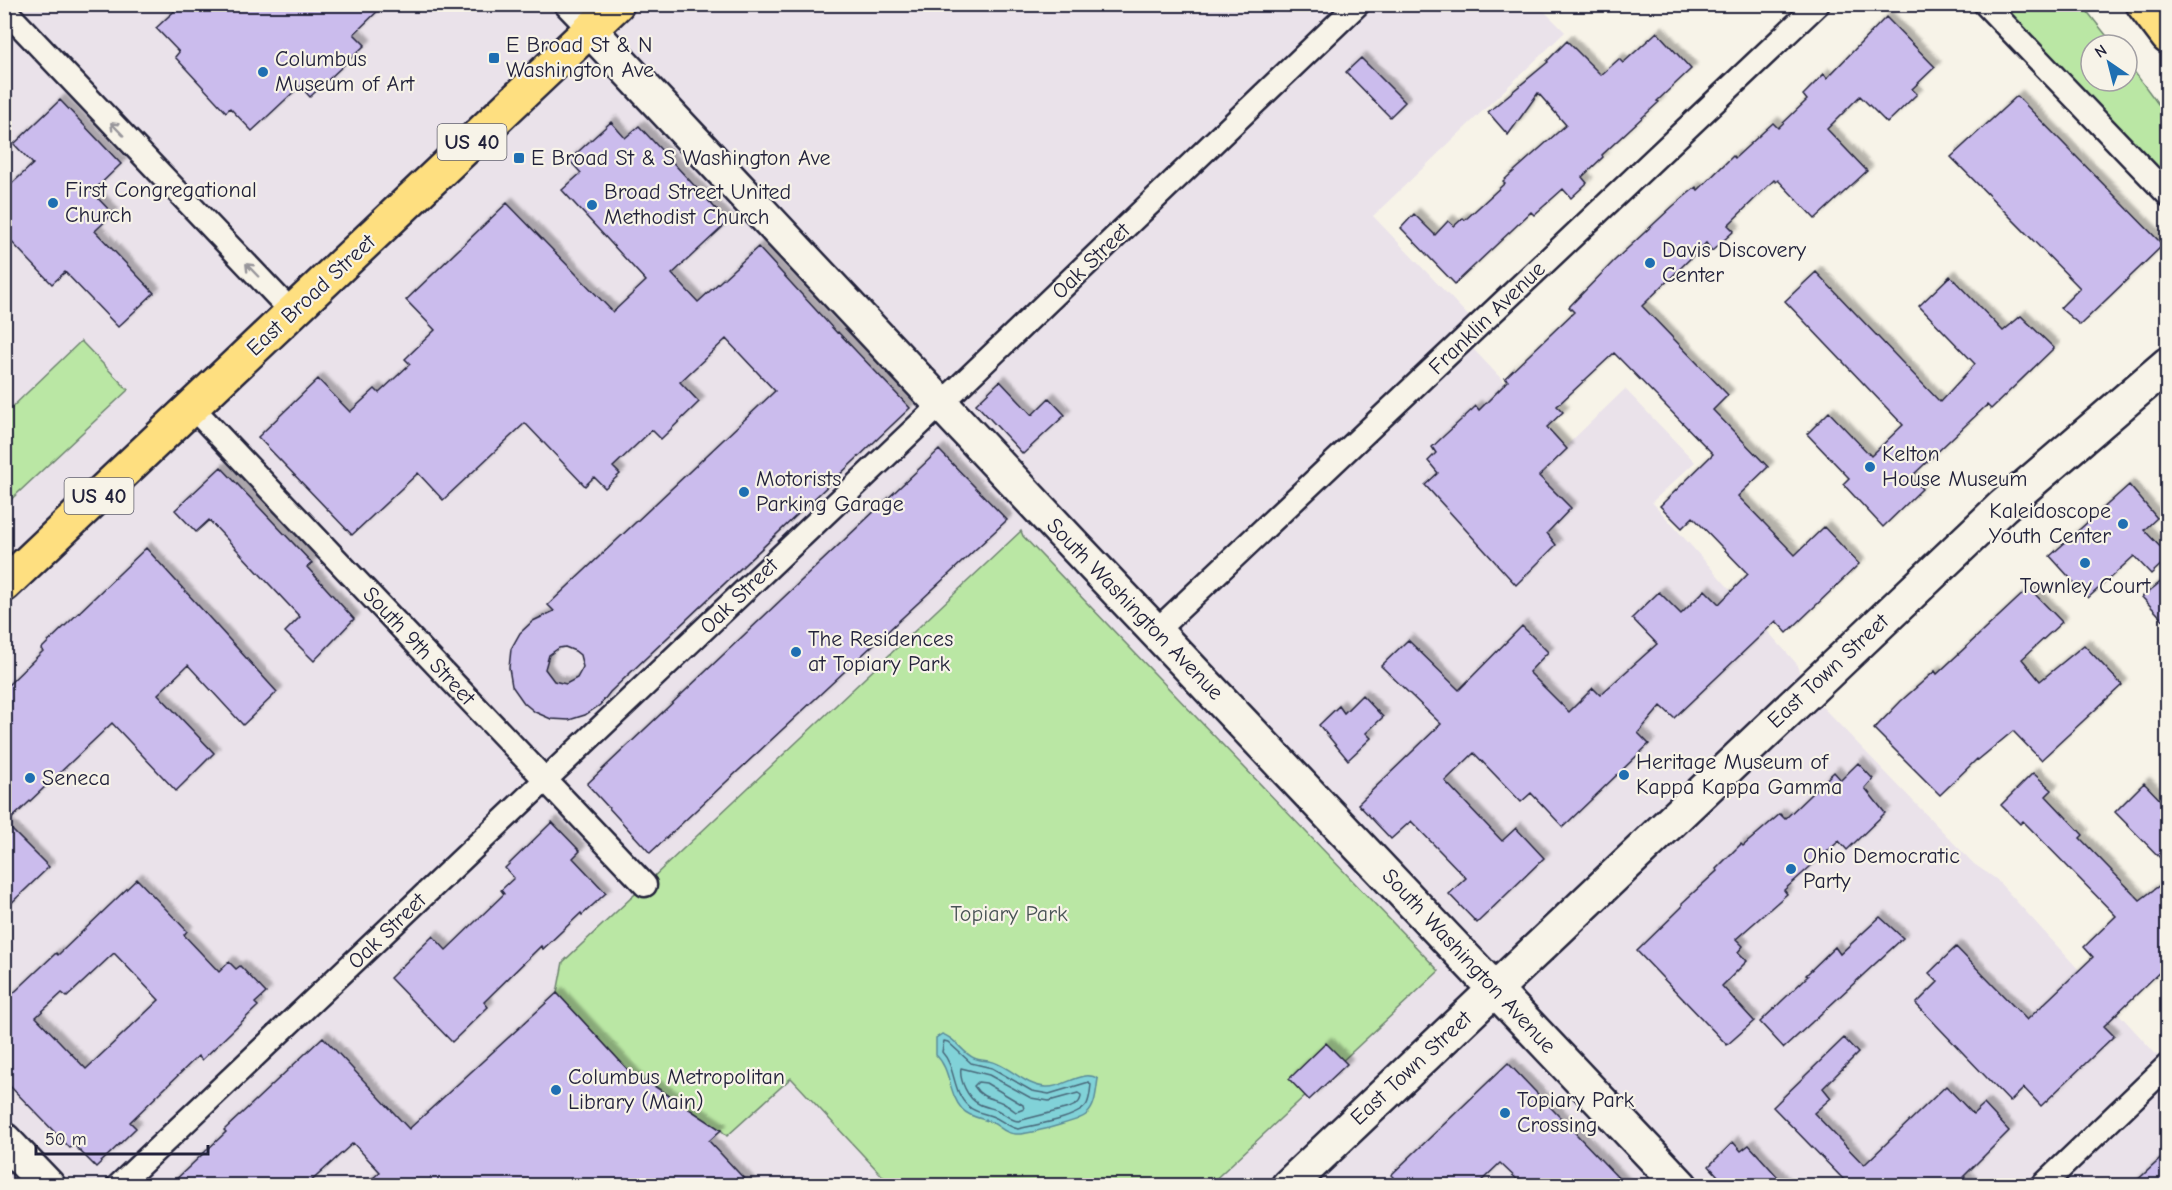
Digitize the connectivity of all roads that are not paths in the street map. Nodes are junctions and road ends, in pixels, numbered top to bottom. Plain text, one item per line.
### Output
1 (565, 4) edge
2 (617, 4) edge
3 (1358, 4) edge
4 (1818, 4) edge
5 (1985, 4) edge
6 (4, 9) edge
7 (590, 30) junction
8 (2168, 195) edge
9 (292, 312) junction
10 (2168, 364) edge
11 (942, 403) junction
12 (192, 407) junction
13 (4, 585) edge
14 (1156, 631) junction
15 (545, 780) junction
16 (645, 885) dead end
17 (1495, 989) junction
18 (2168, 1065) edge
19 (4, 1140) edge
20 (48, 1185) edge
21 (118, 1185) edge
22 (1288, 1185) edge
23 (1681, 1185) edge
24 (2042, 1185) edge

1 - 7 street
2 - 7 main road, East Broad Street / US 40
3 - 11 street, Oak Street
4 - 14 street, Franklin Avenue
5 - 8 street
9 -> 6 street
7 - 9 main road, East Broad Street / US 40
7 - 11 street, South Washington Avenue
9 - 12 main road, East Broad Street / US 40
10 - 17 street, East Town Street
11 - 14 street, South Washington Avenue
11 - 15 street, Oak Street
12 - 13 main road, East Broad Street / US 40
12 - 15 street, South 9th Street
14 - 17 street, South Washington Avenue
15 - 16 street, South 9th Street
15 - 21 street, Oak Street
17 - 22 street, East Town Street
17 - 23 street, South Washington Avenue
18 - 24 street
19 - 20 street

